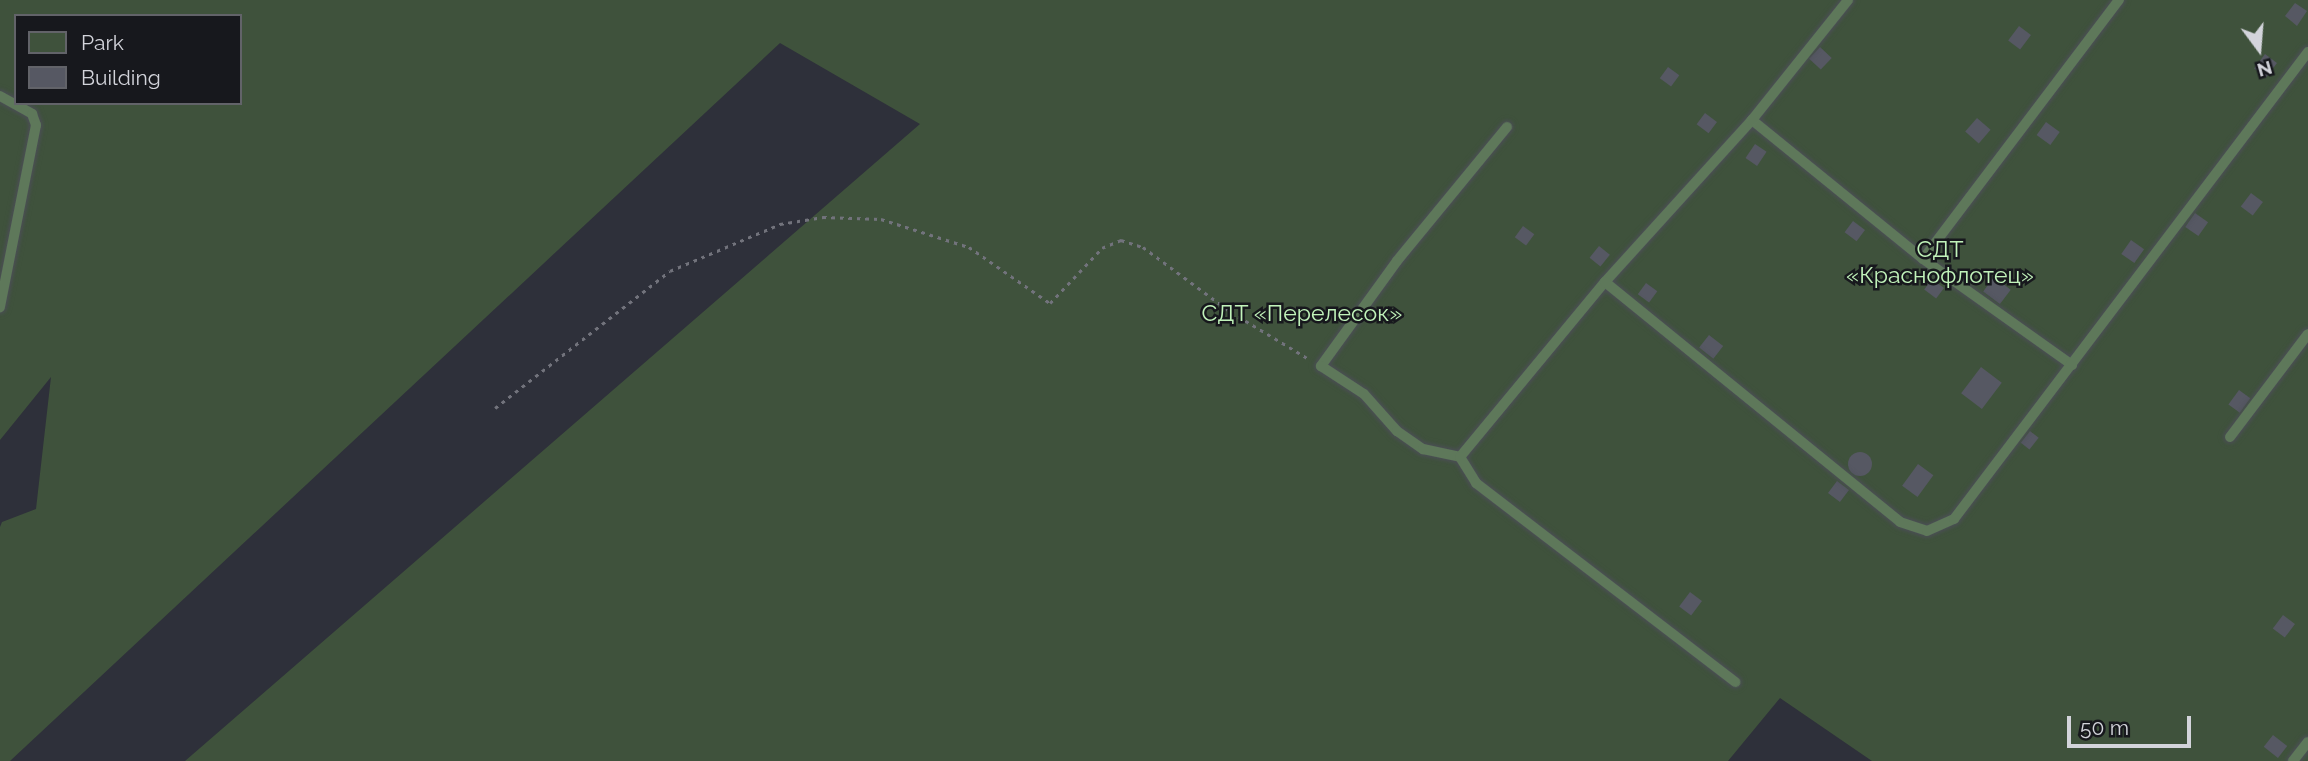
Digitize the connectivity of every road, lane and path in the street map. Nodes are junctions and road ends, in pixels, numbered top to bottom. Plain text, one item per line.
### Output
1 (1848, 0) edge
2 (2119, 0) edge
3 (2308, 51) edge
4 (16, 105) edge
5 (1752, 120) junction
6 (1507, 127) dead end
7 (1923, 259) junction
8 (1605, 282) junction
9 (0, 307) edge
10 (2308, 334) edge
11 (2072, 365) junction
12 (1321, 366) junction
13 (495, 408) dead end
14 (2230, 437) dead end
15 (1460, 457) junction
16 (1735, 682) dead end
17 (2308, 742) edge
18 (2293, 761) edge

1 - 5 lane
2 - 7 lane
3 - 11 lane
4 - 9 lane
5 - 7 lane
5 - 8 lane
6 - 12 lane
7 - 11 lane
8 - 11 lane
8 - 15 lane
10 - 14 lane
12 - 13 path
12 - 15 lane
15 - 16 lane
17 - 18 lane

